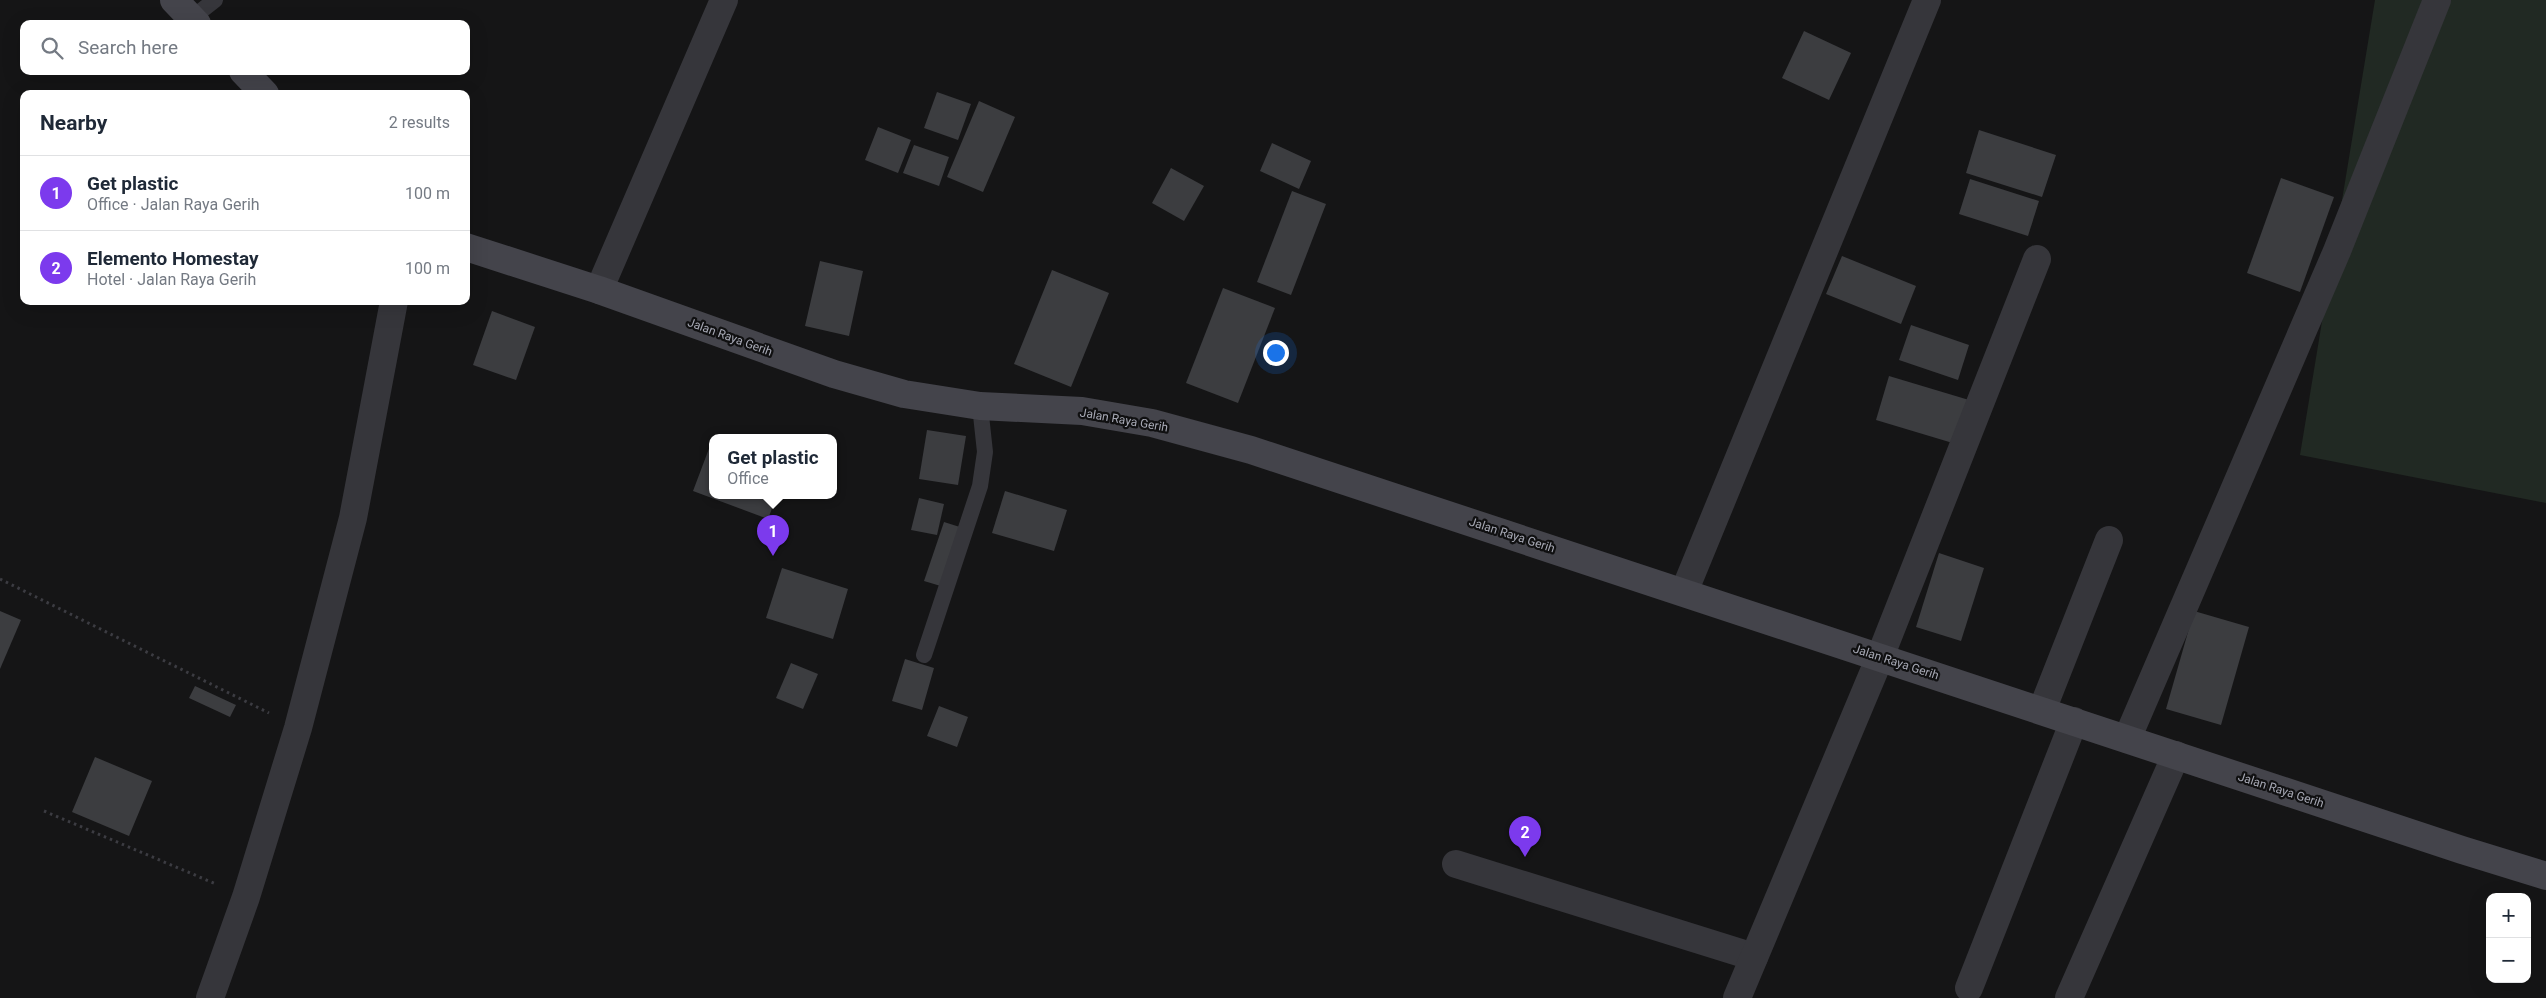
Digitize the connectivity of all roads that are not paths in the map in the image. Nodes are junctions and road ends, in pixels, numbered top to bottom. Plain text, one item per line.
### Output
1 (215, 0) edge
2 (724, 0) edge
3 (1927, 0) edge
4 (2437, 0) edge
5 (188, 14) edge
6 (247, 75) edge
7 (261, 90) edge
8 (470, 248) edge
9 (2037, 259) dead end
10 (599, 290) junction
11 (393, 305) edge
12 (980, 406) junction
13 (2109, 540) dead end
14 (1684, 592) junction
15 (924, 655) dead end
16 (1880, 656) junction
17 (2042, 710) junction
18 (2074, 721) junction
19 (2127, 739) junction
20 (2176, 755) junction
21 (1456, 864) dead end
22 (2546, 876) edge
23 (1754, 957) junction
24 (1970, 988) dead end
25 (210, 998) edge
26 (1737, 998) edge
27 (2069, 998) edge

1 - 5 lane
2 - 10 street
3 - 14 street
4 - 19 street
6 - 7 street
8 - 10 street, Jalan Raya Gerih
9 - 16 street
10 - 12 street, Jalan Raya Gerih
11 - 25 street
12 - 14 street, Jalan Raya Gerih
12 - 15 lane
13 - 17 street
14 - 16 street, Jalan Raya Gerih
16 - 17 street, Jalan Raya Gerih
16 - 23 street
17 - 18 street, Jalan Raya Gerih
18 - 19 street, Jalan Raya Gerih
18 - 24 street
19 - 20 street, Jalan Raya Gerih
20 - 22 street, Jalan Raya Gerih
20 - 27 street
21 - 23 street
23 - 26 street

